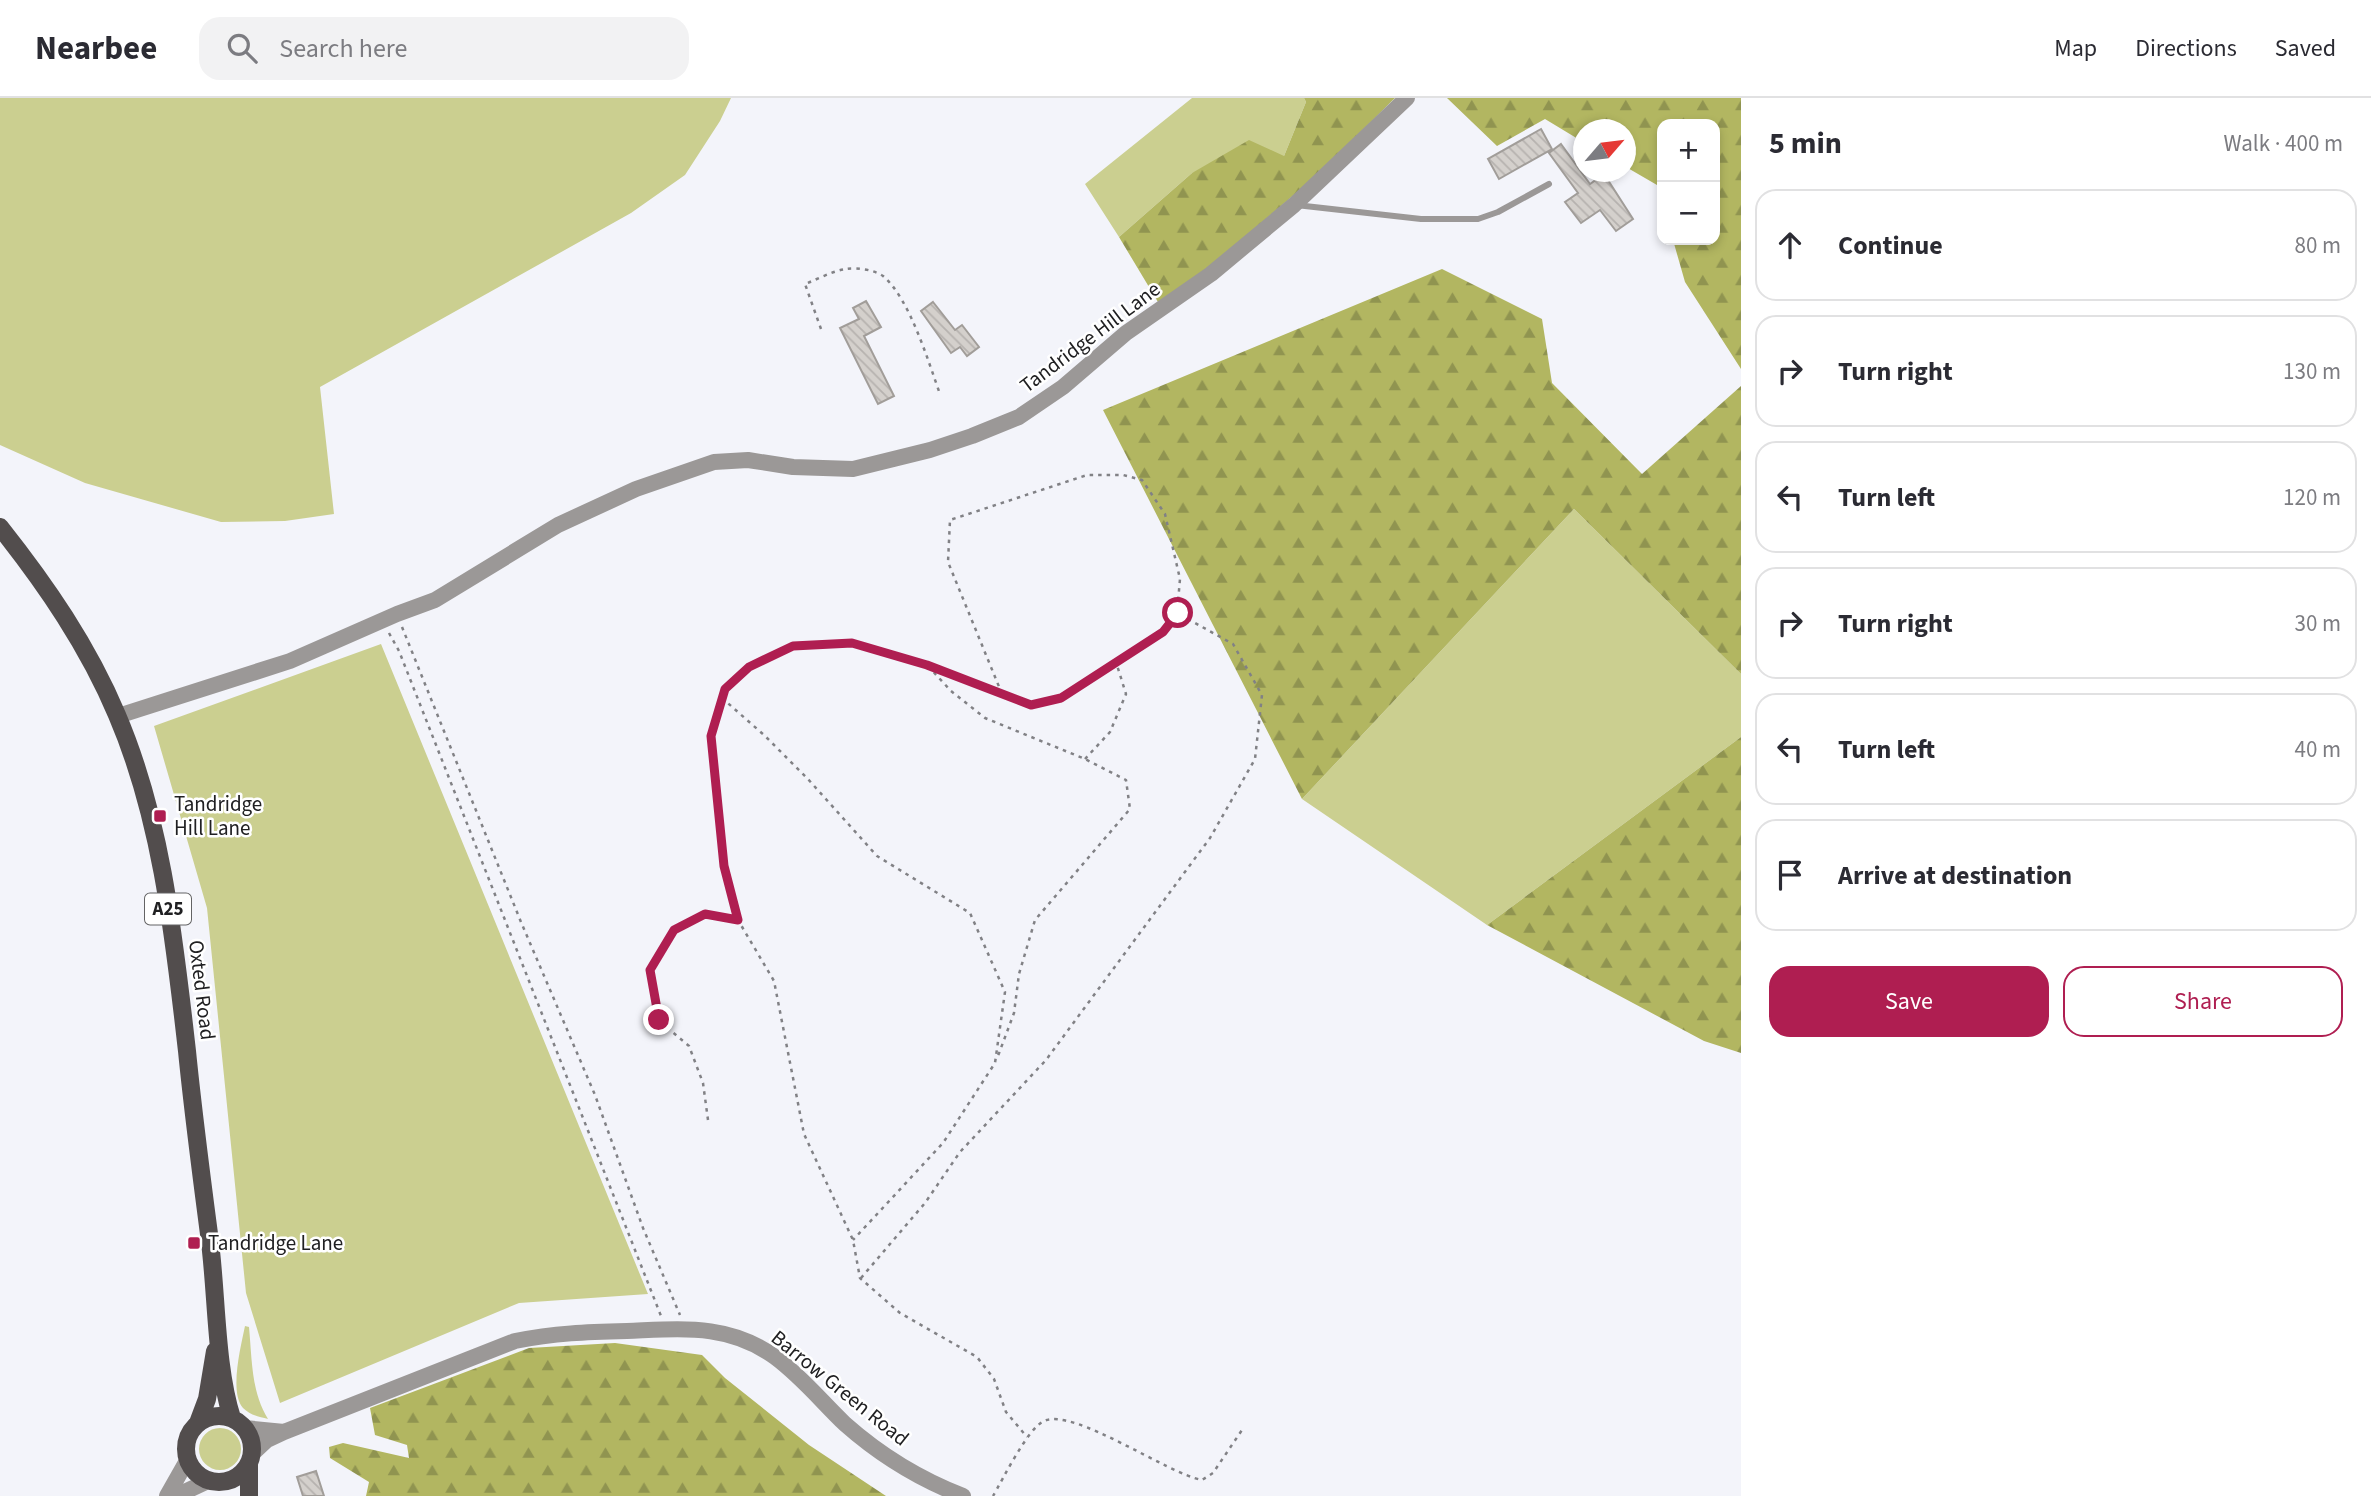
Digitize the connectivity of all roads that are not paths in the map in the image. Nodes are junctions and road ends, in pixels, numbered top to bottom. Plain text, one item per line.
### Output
1 (1407, 98) edge
2 (1549, 184) dead end
3 (1294, 205) junction
4 (0, 527) edge
5 (118, 716) junction
6 (219, 1330) junction
7 (198, 1423) junction
8 (239, 1423) junction
9 (284, 1432) junction
10 (188, 1459) junction
11 (251, 1459) junction
12 (218, 1486) edge
13 (167, 1496) edge
14 (176, 1496) edge
15 (249, 1496) edge
16 (963, 1496) edge

1 - 3 street, Tandridge Hill Lane
2 - 3 lane
3 - 5 street, Tandridge Hill Lane
4 - 5 main road, Oxted Road / A25
5 - 6 main road, Oxted Road / A25
6 - 7 main road, Oxted Road / A25
6 - 8 main road, Oxted Road / A25
7 - 8 main road
7 - 10 main road
8 - 9 street, Barrow Green Road
8 - 11 main road
9 - 11 street, Barrow Green Road
9 - 16 street, Barrow Green Road
10 - 12 main road
10 - 13 street
11 - 12 main road
11 - 15 main road
12 - 14 street

